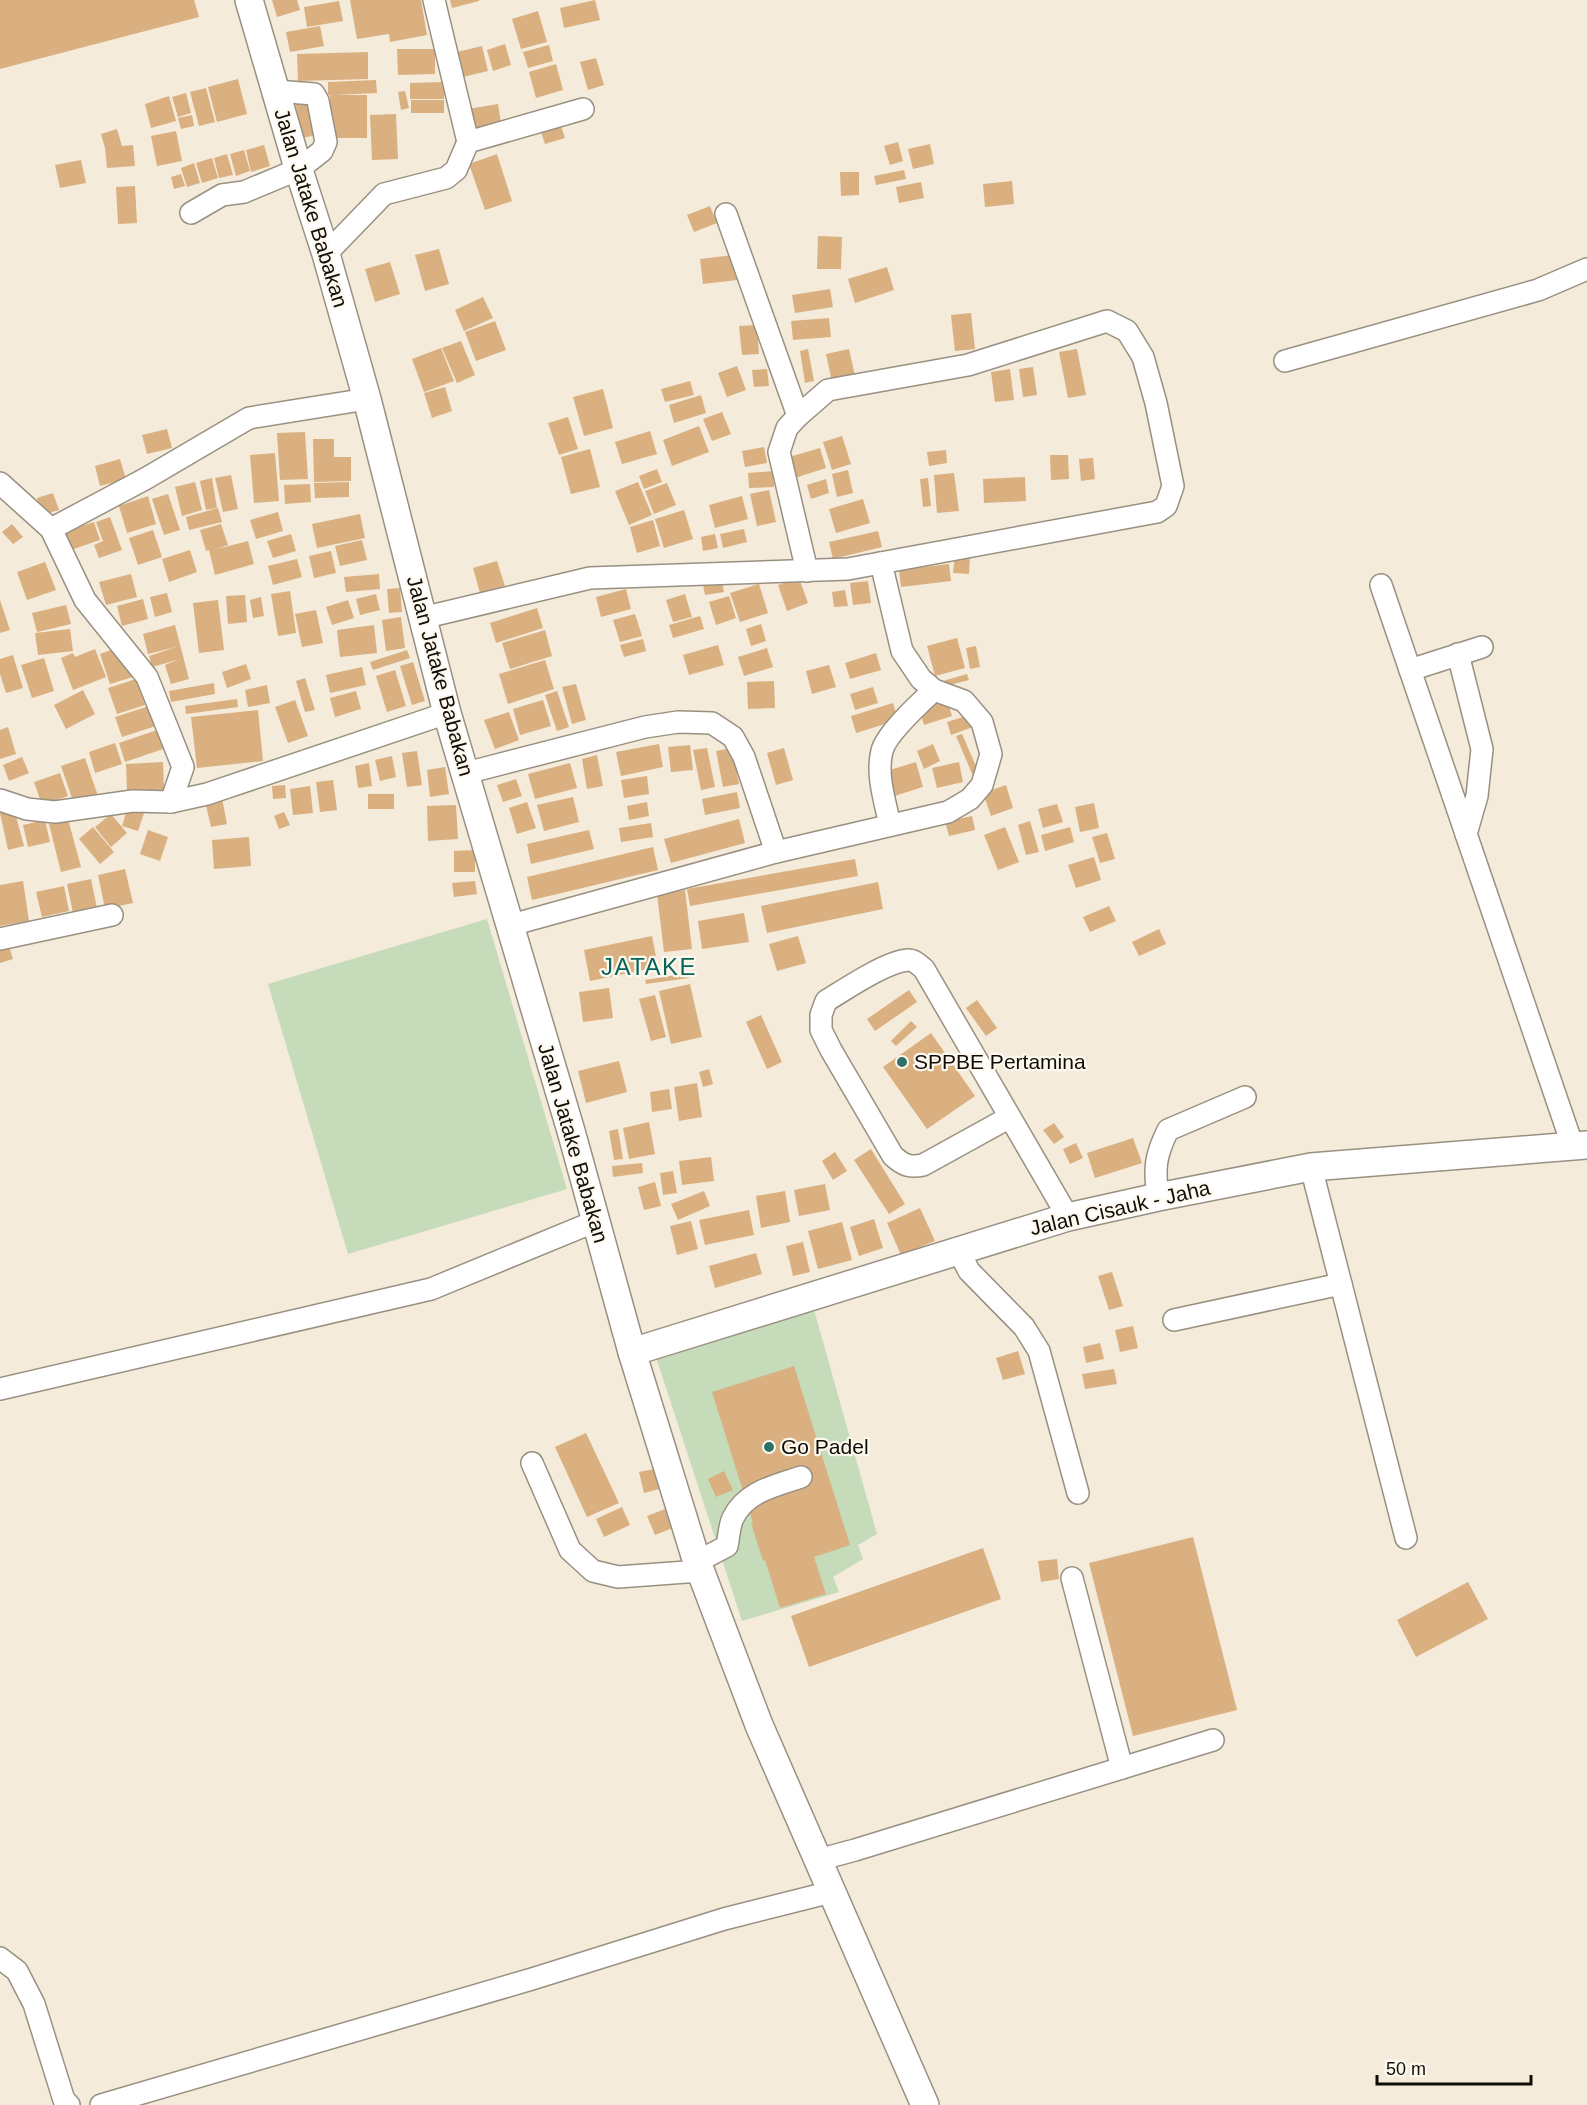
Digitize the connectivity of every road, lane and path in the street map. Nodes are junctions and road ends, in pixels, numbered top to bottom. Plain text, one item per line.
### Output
1 (249, 0) edge
2 (434, 0) edge
3 (276, 91) junction
4 (583, 109) dead end
5 (468, 142) junction
6 (299, 169) junction
7 (191, 213) dead end
8 (726, 214) dead end
9 (326, 254) junction
10 (1587, 269) edge
11 (1285, 361) dead end
12 (367, 399) junction
13 (798, 416) junction
14 (0, 483) edge
15 (51, 529) junction
16 (881, 563) junction
17 (807, 571) junction
18 (1381, 585) dead end
19 (422, 618) junction
20 (1482, 647) dead end
21 (1458, 654) junction
22 (1410, 670) junction
23 (934, 690) junction
24 (447, 713) junction
25 (466, 773) junction
26 (0, 800) edge
27 (171, 802) junction
28 (890, 825) junction
29 (1466, 834) junction
30 (776, 852) junction
31 (112, 915) dead end
32 (511, 926) junction
33 (0, 939) edge
34 (1245, 1097) dead end
35 (1010, 1117) junction
36 (1580, 1146) edge
37 (1311, 1167) junction
38 (1158, 1197) junction
39 (1068, 1217) junction
40 (596, 1221) junction
41 (959, 1252) junction
42 (1341, 1284) junction
43 (1174, 1320) dead end
44 (632, 1352) junction
45 (0, 1389) edge
46 (532, 1463) dead end
47 (801, 1477) dead end
48 (1078, 1493) dead end
49 (1406, 1539) dead end
50 (698, 1565) junction
51 (1072, 1578) dead end
52 (1213, 1740) dead end
53 (1122, 1768) junction
54 (818, 1860) junction
55 (831, 1892) junction
56 (0, 1958) edge
57 (69, 2105) edge
58 (101, 2105) edge
59 (925, 2105) edge

1 - 3 main road, Jalan Jatake Babakan
2 - 5 street
3 - 6 main road, Jalan Jatake Babakan
3 - 6 street
4 - 5 street
5 - 9 street
6 - 7 street
6 - 9 main road, Jalan Jatake Babakan
8 - 13 street
9 - 12 main road, Jalan Jatake Babakan
10 - 11 street
12 - 15 street
12 - 19 main road, Jalan Jatake Babakan
13 - 16 street
13 - 17 street
14 - 15 street
15 - 27 street
16 - 17 street
16 - 23 street
17 - 19 street
18 - 22 street
19 - 24 main road, Jalan Jatake Babakan
20 - 21 street
21 - 22 street
21 - 29 street
22 - 29 street
23 - 28 street
23 - 28 street
24 - 25 main road, Jalan Jatake Babakan
24 - 27 street
25 - 30 street
25 - 32 main road, Jalan Jatake Babakan
26 - 27 street
28 - 30 street
29 - 36 street
30 - 32 street
31 - 33 street
32 - 40 main road, Jalan Jatake Babakan
34 - 38 street
35 - 35 street
35 - 39 street
36 - 37 main road, Jalan Cisauk - Jaha
37 - 38 main road, Jalan Cisauk - Jaha
37 - 42 street
38 - 39 main road, Jalan Cisauk - Jaha
39 - 41 main road, Jalan Cisauk - Jaha
40 - 44 main road, Jalan Jatake Babakan
40 - 45 street
41 - 44 main road, Jalan Cisauk - Jaha
41 - 48 street
42 - 43 street
42 - 49 street
44 - 50 main road, Jalan Jatake Babakan
46 - 50 street
47 - 50 street
50 - 54 main road, Jalan Jatake Babakan
51 - 53 street
52 - 53 street
53 - 54 street
54 - 55 main road, Jalan Jatake Babakan
55 - 58 street
55 - 59 main road, Jalan Jatake Babakan
56 - 57 street

